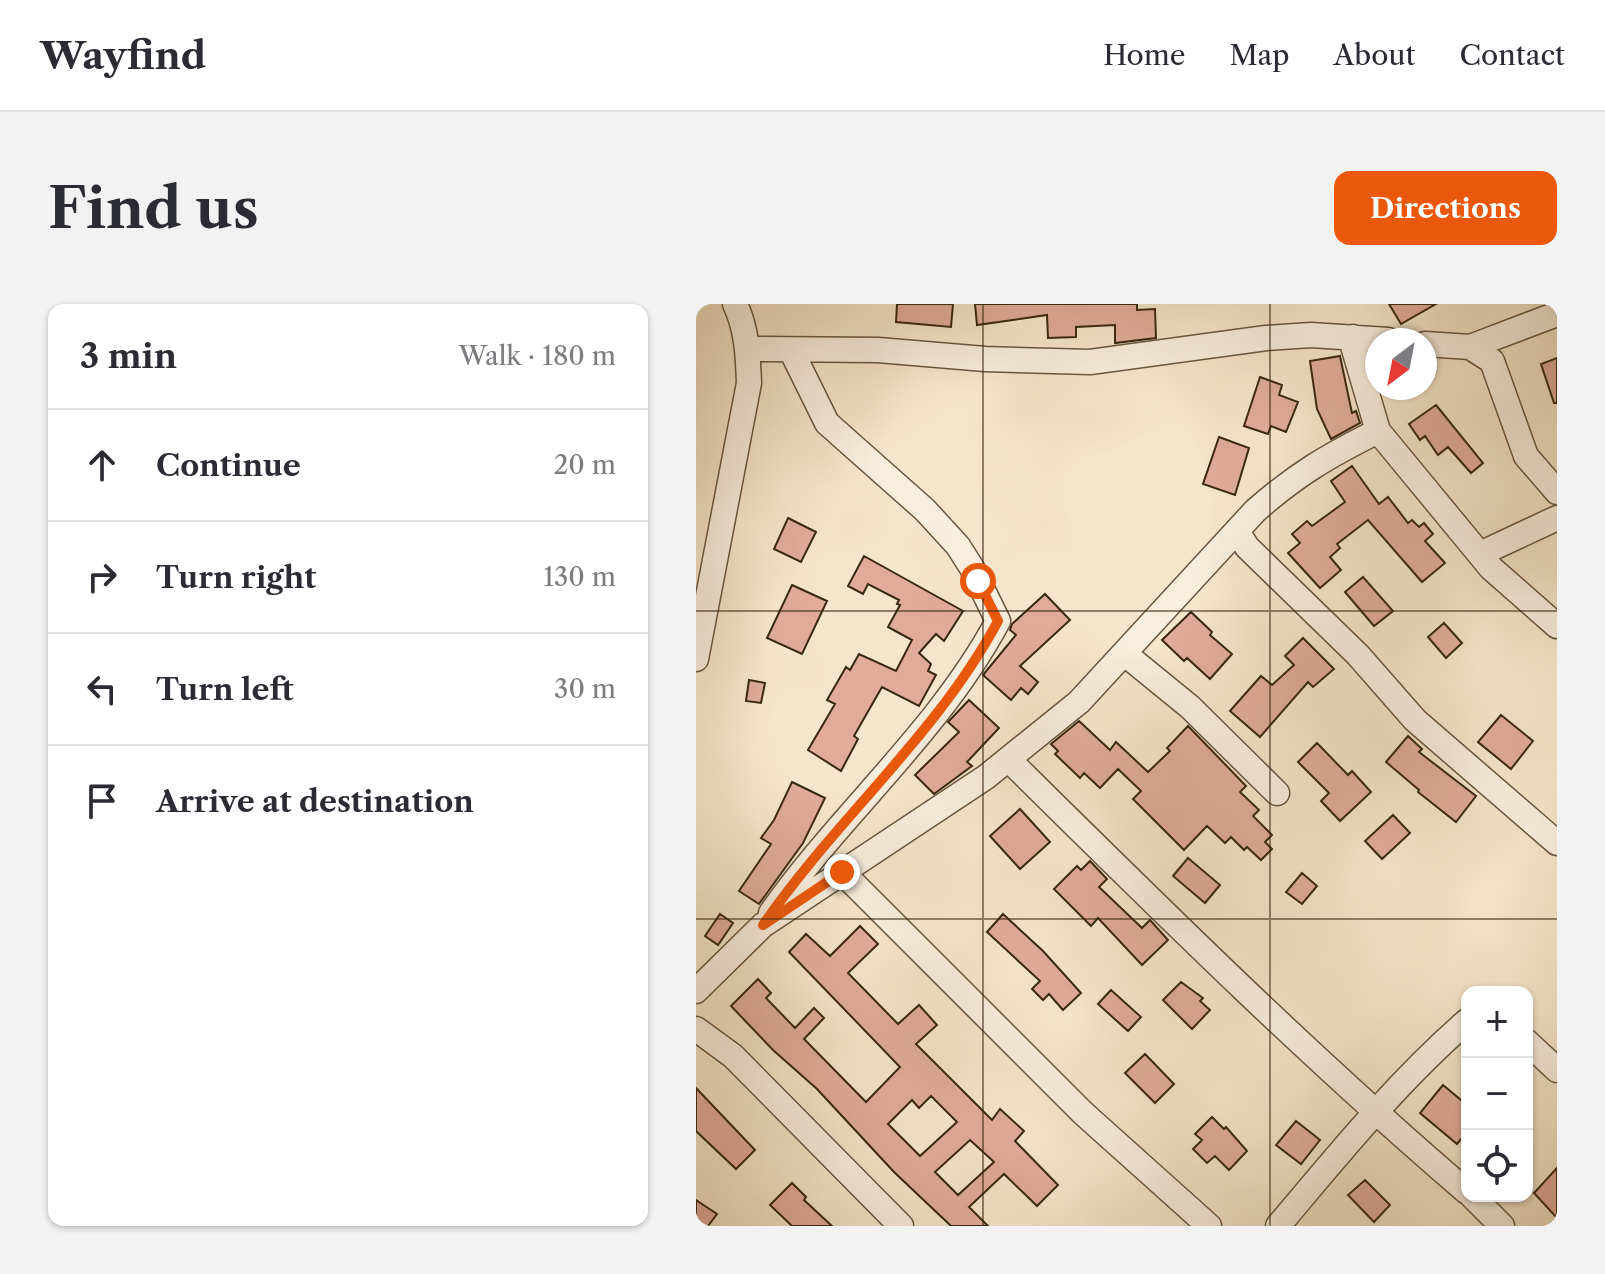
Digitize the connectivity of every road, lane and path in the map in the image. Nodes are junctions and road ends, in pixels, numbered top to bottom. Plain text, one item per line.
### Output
1 (735, 304) edge
2 (1557, 314) edge
3 (1353, 337) junction
4 (1365, 338) edge
5 (1437, 345) edge
6 (1470, 347) junction
7 (748, 349) junction
8 (791, 350) junction
9 (1378, 431) junction
10 (1557, 492) edge
11 (1557, 518) edge
12 (1237, 531) junction
13 (1480, 554) junction
14 (1557, 626) edge
15 (1125, 654) junction
16 (696, 659) edge
17 (1009, 760) junction
18 (1277, 793) dead end
19 (1557, 843) edge
20 (842, 872) junction
21 (763, 925) junction
22 (696, 991) edge
23 (1461, 1026) edge
24 (696, 1029) edge
25 (1533, 1048) edge
26 (1557, 1070) edge
27 (1374, 1113) junction
28 (1461, 1187) edge
29 (1478, 1202) edge
30 (901, 1226) edge
31 (1209, 1226) edge
32 (1278, 1226) edge
33 (1502, 1226) edge

1 - 7 street
2 - 6 street
3 - 4 street
3 - 8 street
3 - 9 street
5 - 6 street
6 - 10 street
7 - 8 street
7 - 16 street
8 - 21 street
9 - 12 street
9 - 13 street
11 - 13 street
12 - 15 street
12 - 19 street
13 - 14 street
15 - 17 street
15 - 18 street
17 - 20 street
17 - 27 street
20 - 21 street
20 - 31 street
21 - 22 street
23 - 27 street
24 - 30 street
25 - 26 street
27 - 28 street
27 - 32 street
29 - 33 street

